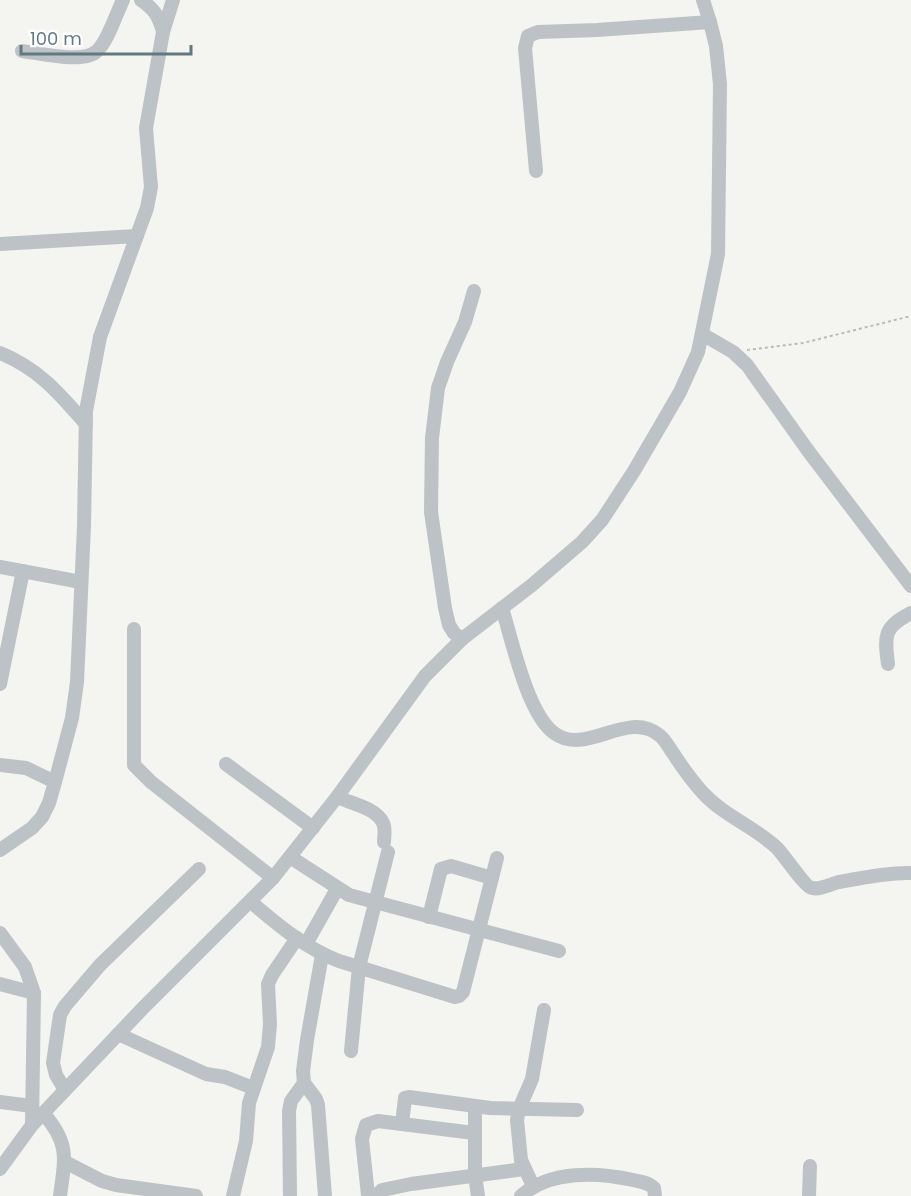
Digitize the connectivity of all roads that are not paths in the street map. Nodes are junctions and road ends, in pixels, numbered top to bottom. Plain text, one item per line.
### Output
1 (123, 0) edge
2 (141, 0) edge
3 (173, 0) edge
4 (703, 0) edge
5 (710, 22) junction
6 (163, 32) junction
7 (22, 51) dead end
8 (536, 171) dead end
9 (137, 236) junction
10 (0, 244) edge
11 (474, 291) dead end
12 (702, 334) junction
13 (0, 352) edge
14 (86, 424) junction
15 (0, 567) edge
16 (23, 572) junction
17 (81, 582) junction
18 (911, 586) edge
19 (502, 608) junction
20 (911, 613) edge
21 (134, 629) dead end
22 (462, 639) junction
23 (888, 664) dead end
24 (0, 684) edge
25 (226, 764) dead end
26 (0, 765) edge
27 (55, 782) junction
28 (337, 797) junction
29 (313, 828) junction
30 (0, 850) edge
31 (290, 857) junction
32 (497, 858) dead end
33 (199, 869) dead end
34 (911, 873) edge
35 (273, 878) junction
36 (492, 878) junction
37 (337, 889) junction
38 (250, 902) junction
39 (375, 904) junction
40 (429, 917) junction
41 (479, 930) junction
42 (0, 933) edge
43 (301, 941) junction
44 (560, 951) dead end
45 (322, 955) junction
46 (359, 967) junction
47 (0, 984) edge
48 (34, 993) junction
49 (544, 1010) dead end
50 (118, 1034) junction
51 (351, 1051) dead end
52 (304, 1083) junction
53 (253, 1088) junction
54 (65, 1090) junction
55 (0, 1102) edge
56 (476, 1107) junction
57 (519, 1109) junction
58 (38, 1110) junction
59 (577, 1110) dead end
60 (402, 1124) junction
61 (474, 1133) junction
62 (4, 1155) edge
63 (65, 1162) junction
64 (810, 1166) dead end
65 (0, 1169) edge
66 (524, 1169) junction
67 (474, 1175) junction
68 (533, 1186) junction
69 (420, 1189) edge
70 (128, 1192) edge
71 (371, 1195) edge
72 (60, 1196) edge
73 (196, 1196) edge
74 (233, 1196) edge
75 (290, 1196) edge
76 (325, 1196) edge
77 (478, 1196) edge
78 (522, 1196) edge
79 (655, 1196) edge
80 (809, 1196) edge

1 - 7 street
2 - 6 street
3 - 6 street
4 - 5 street
5 - 8 street
5 - 12 street
6 - 9 street
9 - 10 street
9 - 14 street
11 - 22 street
12 - 18 street
12 - 19 street
13 - 14 street
14 - 17 street
15 - 16 street
16 - 17 street
16 - 24 street
17 - 27 street
19 - 22 street
19 - 34 street
20 - 23 street
21 - 35 street
22 - 28 street
25 - 29 street
26 - 27 street
27 - 30 street
28 - 29 street
28 - 39 street
29 - 31 street
31 - 35 street
31 - 37 street
32 - 36 street
33 - 54 street
35 - 38 street
36 - 40 street
36 - 41 street
37 - 39 street
37 - 43 street
38 - 43 street
38 - 50 street
39 - 40 street
39 - 46 street
40 - 41 street
41 - 44 street
41 - 46 street
42 - 48 street
43 - 45 street
43 - 53 street
45 - 46 street
45 - 52 street
46 - 51 street
47 - 48 street
48 - 58 street
49 - 57 street
50 - 53 street
50 - 54 street
52 - 75 street
52 - 76 street
53 - 74 street
54 - 58 street
55 - 58 street
56 - 57 street
56 - 60 street
56 - 61 street
57 - 59 street
57 - 66 street
58 - 62 street
58 - 63 street
60 - 61 street
60 - 71 street
61 - 67 street
62 - 65 street
63 - 70 street
63 - 72 street
64 - 80 street
66 - 67 street
66 - 68 street
67 - 69 street
67 - 77 street
68 - 78 street
68 - 79 street
69 - 71 street
70 - 73 street

